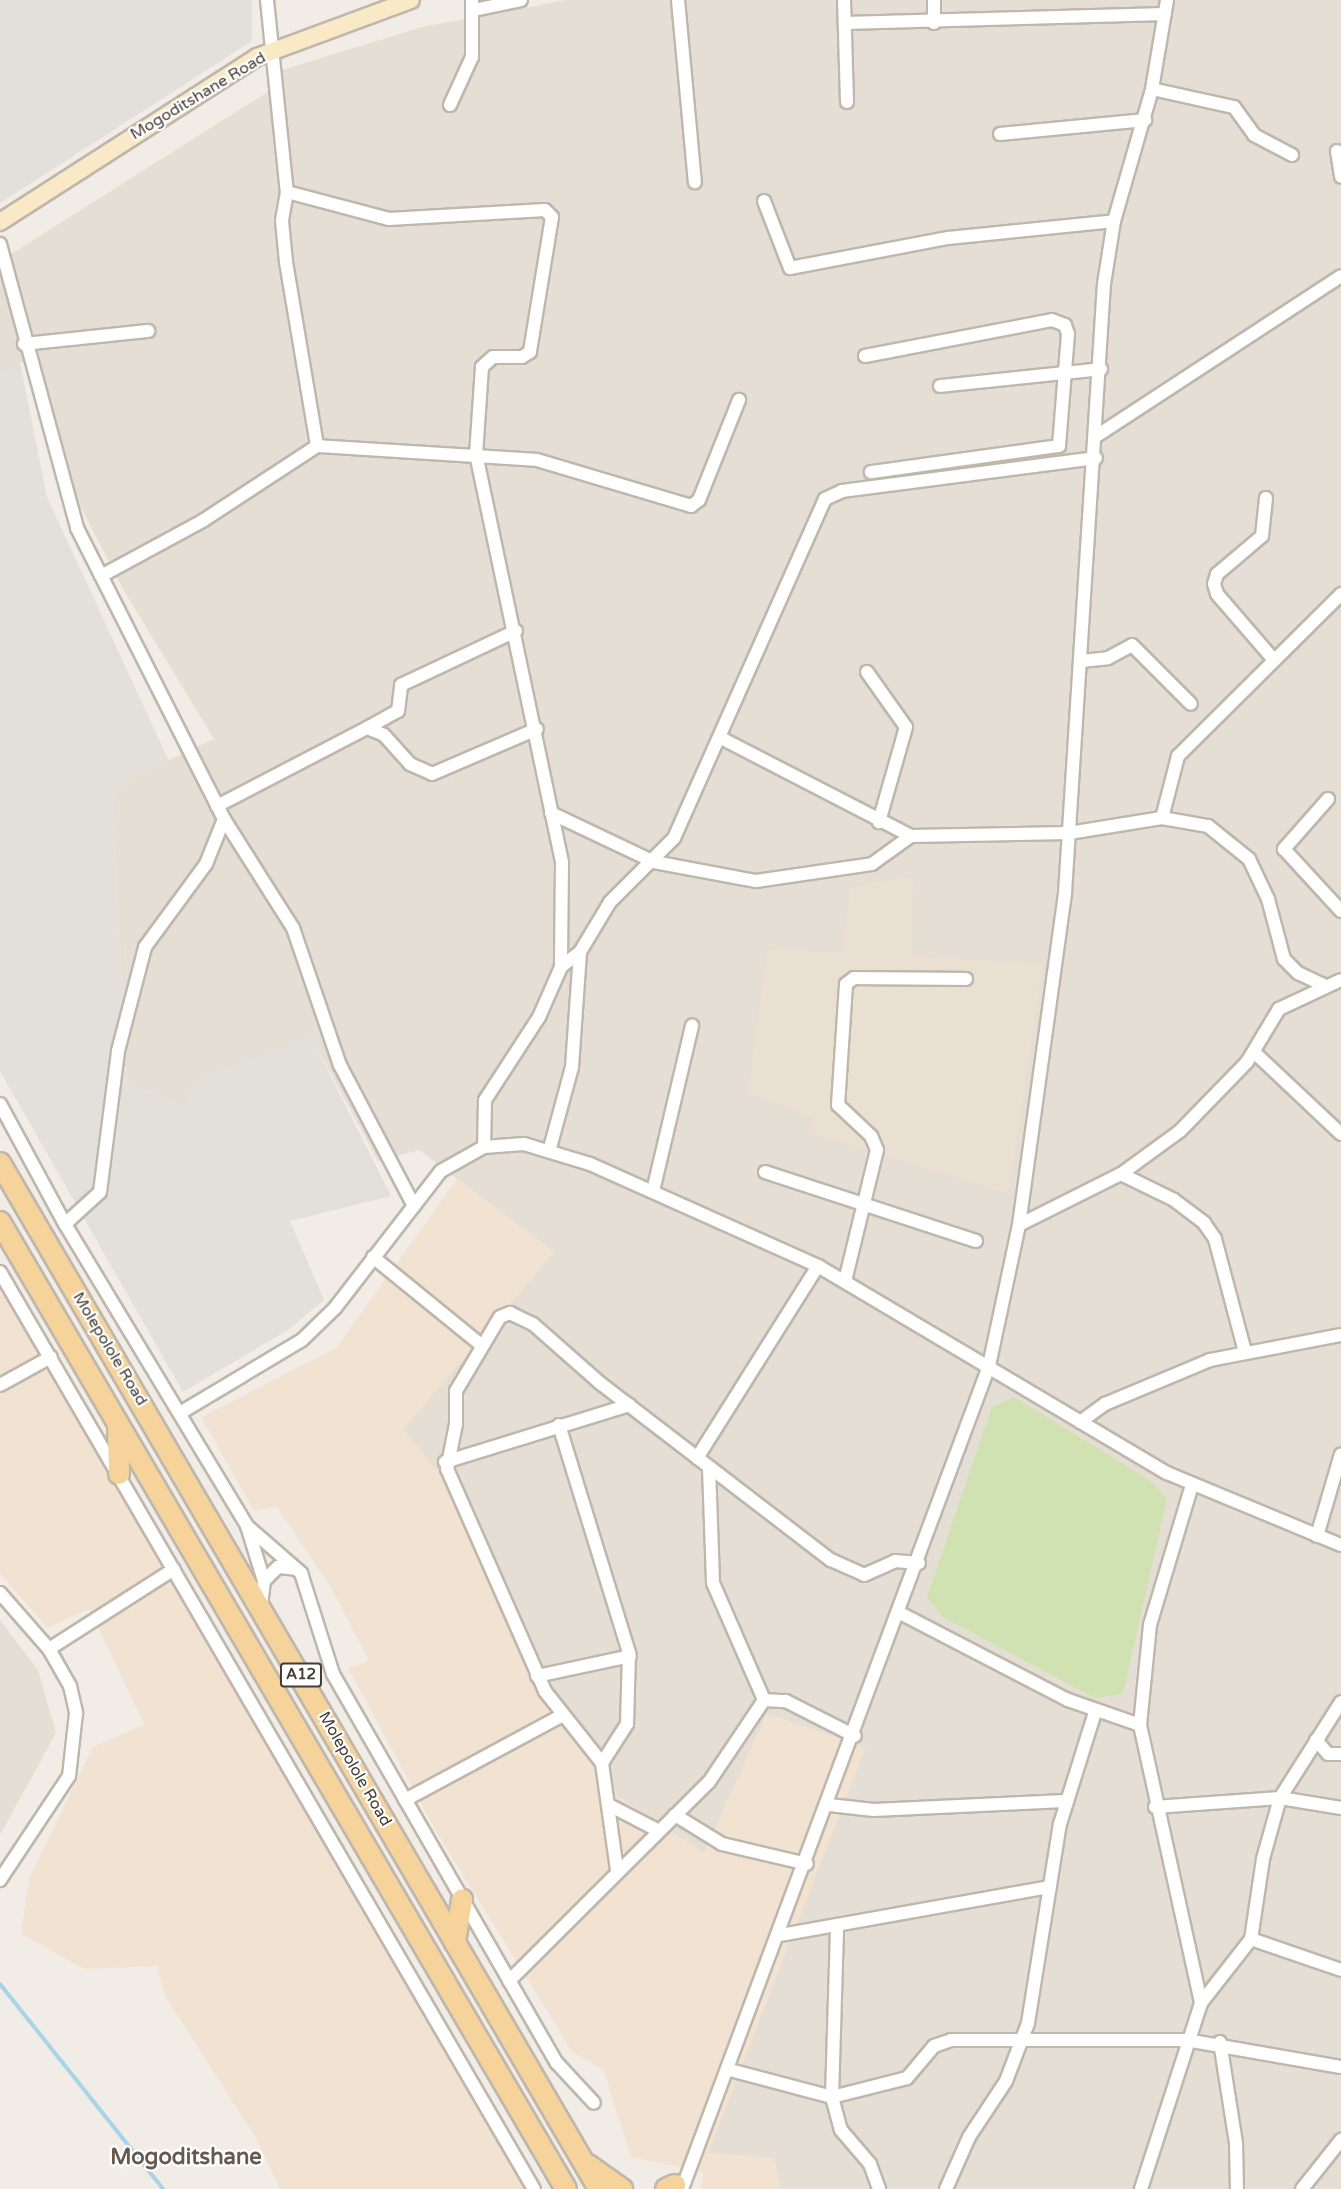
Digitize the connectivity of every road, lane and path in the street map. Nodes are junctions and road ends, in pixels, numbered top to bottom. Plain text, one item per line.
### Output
1 (267, 0) edge
2 (411, 0) edge
3 (520, 0) edge
4 (678, 0) edge
5 (844, 0) edge
6 (934, 0) edge
7 (1167, 0) edge
8 (473, 5) edge
9 (1165, 14) junction
10 (845, 22) junction
11 (933, 22) junction
12 (268, 52) junction
13 (1152, 89) junction
14 (847, 102) dead end
15 (450, 105) dead end
16 (1145, 120) junction
17 (1000, 134) dead end
18 (1337, 151) dead end
19 (1292, 155) dead end
20 (1341, 177) edge
21 (696, 182) dead end
22 (287, 192) junction
23 (764, 201) dead end
24 (1114, 221) junction
25 (0, 222) edge
26 (0, 244) edge
27 (1341, 276) edge
28 (148, 331) dead end
29 (24, 344) junction
30 (865, 356) dead end
31 (1101, 369) junction
32 (1065, 370) junction
33 (940, 386) dead end
34 (739, 400) dead end
35 (1098, 435) junction
36 (317, 446) junction
37 (476, 454) junction
38 (1096, 458) junction
39 (871, 472) dead end
40 (1266, 498) dead end
41 (101, 576) junction
42 (1341, 594) edge
43 (516, 631) junction
44 (1274, 660) junction
45 (1081, 661) junction
46 (867, 672) dead end
47 (1191, 704) dead end
48 (368, 728) junction
49 (537, 729) junction
50 (721, 738) junction
51 (1328, 799) dead end
52 (217, 806) junction
53 (551, 813) junction
54 (1162, 818) junction
55 (224, 819) junction
56 (879, 822) junction
57 (1069, 833) junction
58 (911, 836) junction
59 (654, 862) junction
60 (1341, 911) edge
61 (580, 952) junction
62 (561, 967) junction
63 (966, 979) dead end
64 (1341, 980) edge
65 (1326, 986) junction
66 (692, 1026) dead end
67 (1255, 1053) junction
68 (0, 1104) edge
69 (1341, 1134) edge
70 (484, 1147) junction
71 (550, 1148) junction
72 (0, 1163) edge
73 (765, 1172) dead end
74 (1121, 1174) junction
75 (653, 1191) junction
76 (867, 1204) junction
77 (414, 1206) junction
78 (0, 1222) edge
79 (66, 1224) junction
80 (1019, 1225) junction
81 (976, 1241) dead end
82 (373, 1257) junction
83 (818, 1266) junction
84 (0, 1272) edge
85 (845, 1281) junction
86 (1341, 1335) edge
87 (480, 1344) junction
88 (1245, 1352) junction
89 (51, 1357) junction
90 (989, 1366) junction
91 (0, 1385) edge
92 (629, 1405) junction
93 (180, 1413) junction
94 (118, 1421) junction
95 (1080, 1422) junction
96 (559, 1425) junction
97 (1341, 1454) edge
98 (697, 1458) junction
99 (445, 1462) junction
100 (709, 1467) junction
101 (119, 1474) junction
102 (1192, 1485) junction
103 (247, 1526) junction
104 (1317, 1536) junction
105 (1341, 1545) edge
106 (919, 1563) junction
107 (174, 1569) junction
108 (297, 1569) junction
109 (264, 1581) junction
110 (0, 1593) edge
111 (261, 1606) junction
112 (900, 1613) junction
113 (49, 1649) junction
114 (630, 1656) junction
115 (537, 1676) junction
116 (764, 1700) junction
117 (1341, 1702) edge
118 (1095, 1712) junction
119 (563, 1715) junction
120 (1140, 1725) junction
121 (855, 1736) junction
122 (1316, 1740) junction
123 (1341, 1754) edge
124 (602, 1764) junction
125 (361, 1778) junction
126 (1280, 1798) junction
127 (405, 1800) junction
128 (1065, 1801) junction
129 (609, 1805) junction
130 (829, 1805) junction
131 (1155, 1807) junction
132 (1341, 1808) edge
133 (675, 1815) junction
134 (657, 1830) junction
135 (368, 1847) junction
136 (346, 1861) junction
137 (807, 1864) junction
138 (617, 1870) junction
139 (0, 1880) edge
140 (1050, 1887) junction
141 (462, 1900) junction
142 (837, 1929) junction
143 (780, 1935) junction
144 (1251, 1939) junction
145 (455, 1942) junction
146 (1341, 1970) edge
147 (508, 1982) junction
148 (1201, 2003) junction
149 (1186, 2040) junction
150 (1220, 2042) junction
151 (1020, 2043) junction
152 (1341, 2067) edge
153 (730, 2070) junction
154 (832, 2097) junction
155 (594, 2103) dead end
156 (1341, 2139) edge
157 (584, 2162) junction
158 (674, 2188) edge
159 (1142, 2188) edge
160 (534, 2189) edge
161 (566, 2189) edge
162 (599, 2189) edge
163 (622, 2189) edge
164 (879, 2189) edge
165 (946, 2189) edge
166 (1241, 2189) edge
167 (1302, 2189) edge

1 - 12 street
2 - 12 main road, Mogoditshane Road
3 - 8 street
4 - 21 street
5 - 10 street
6 - 11 street
7 - 9 street
8 - 15 street
9 - 11 street
9 - 13 street
10 - 11 street
10 - 14 street
12 - 22 street
12 - 25 main road, Mogoditshane Road
13 - 16 street
13 - 19 street
16 - 17 street
16 - 24 street
18 - 20 street
22 - 36 street
22 - 37 street
23 - 24 street
24 - 31 street
26 - 29 street
27 - 35 street
28 - 29 street
29 - 41 street
30 - 32 street
31 - 32 street
31 - 35 street
32 - 33 street
32 - 39 street
34 - 37 street
35 - 38 street
36 - 37 street
36 - 41 street
37 - 43 street
38 - 45 street
38 - 50 street
40 - 44 street
41 - 52 street
42 - 44 street
43 - 48 street
43 - 49 street
44 - 54 street
45 - 47 street
45 - 57 street
46 - 56 street
48 - 49 street
48 - 52 street
49 - 53 street
50 - 56 street
50 - 59 street
51 - 60 street
52 - 55 street
53 - 59 street
53 - 62 street
54 - 57 street
54 - 65 street
55 - 77 street
55 - 79 street
56 - 58 street
57 - 58 street
57 - 80 street
58 - 59 street
59 - 61 street
61 - 62 street
61 - 71 street
62 - 70 street
63 - 76 street
64 - 65 street
65 - 67 street
66 - 75 street
67 - 69 street
67 - 74 street
68 - 79 street
70 - 71 street
70 - 77 street
71 - 75 street
72 - 111 main road, Molepolole Road / A12
73 - 76 street
74 - 80 street
74 - 88 street
75 - 83 street
76 - 81 street
76 - 85 street
77 - 82 street
78 - 94 main road, Molepolole Road / A12
79 - 93 street
80 - 90 street
82 - 87 street
82 - 93 street
83 - 85 street
83 - 98 street
84 - 89 street
85 - 90 street
86 - 88 street
87 - 92 street
87 - 99 street
88 - 95 street
89 - 91 street
89 - 101 street
90 - 95 street
90 - 106 street
92 - 96 street
92 - 98 street
93 - 103 street
94 - 101 main road
94 - 135 main road, Molepolole Road / A12
95 - 102 street
96 - 99 street
96 - 114 street
97 - 104 street
98 - 100 street
99 - 115 street
100 - 106 street
100 - 116 street
101 - 107 street
102 - 104 street
102 - 120 street
103 - 108 street
103 - 109 street
104 - 105 street
106 - 112 street
107 - 113 street
107 - 136 street
108 - 109 street
108 - 127 street
109 - 111 street
110 - 113 street
111 - 125 main road, Molepolole Road / A12
112 - 118 street
112 - 121 street
113 - 139 street
114 - 115 street
114 - 124 street
115 - 119 street
116 - 121 street
116 - 133 street
117 - 122 street
118 - 120 street
118 - 128 street
119 - 124 street
119 - 127 street
120 - 131 street
121 - 130 street
122 - 123 street
122 - 126 street
124 - 129 street
125 - 135 main road
125 - 145 main road, Molepolole Road / A12
126 - 131 street
126 - 132 street
126 - 144 street
127 - 141 street
128 - 130 street
128 - 140 street
129 - 134 street
129 - 138 street
130 - 137 street
131 - 148 street
133 - 134 street
133 - 137 street
134 - 138 street
135 - 136 street
135 - 161 main road, Molepolole Road / A12
136 - 160 street
137 - 143 street
138 - 147 street
140 - 142 street
140 - 151 street
141 - 145 main road
141 - 147 street
142 - 143 street
142 - 154 street
143 - 153 street
144 - 146 street
144 - 148 street
145 - 157 main road, Molepolole Road / A12
147 - 155 street
148 - 149 street
149 - 150 street
149 - 151 street
149 - 159 street
150 - 152 street
150 - 166 street
151 - 154 street
151 - 165 street
153 - 154 street
153 - 158 street
154 - 164 street
156 - 167 street
157 - 162 main road, Molepolole Road / A12
157 - 163 main road

